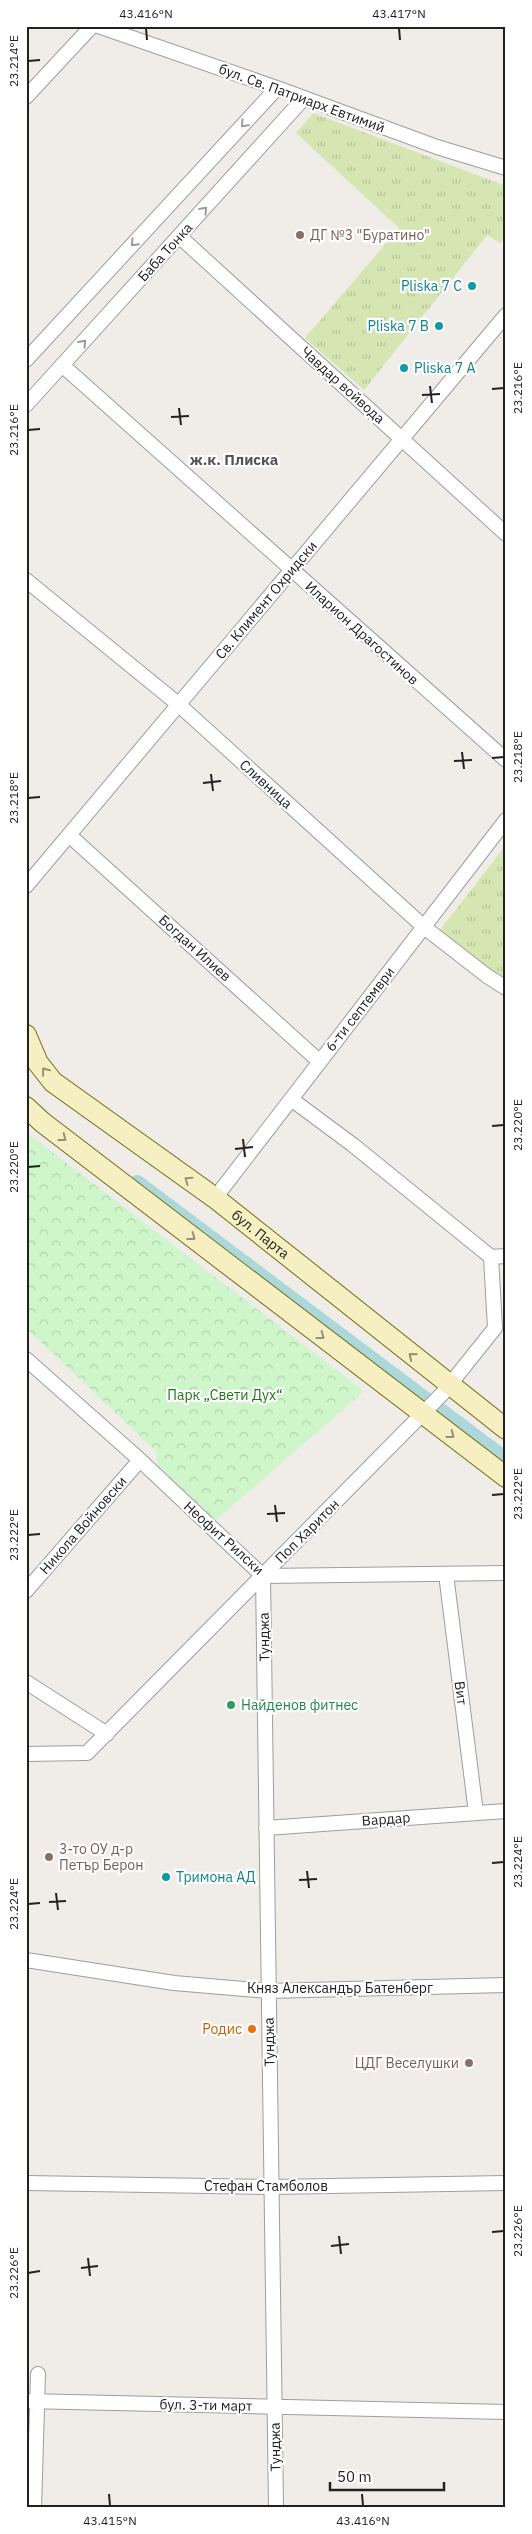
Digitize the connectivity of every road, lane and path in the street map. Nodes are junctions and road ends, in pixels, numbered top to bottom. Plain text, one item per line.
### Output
1 (92, 26) edge
2 (98, 26) edge
3 (277, 88) junction
4 (26, 97) edge
5 (304, 98) junction
6 (506, 168) edge
7 (179, 236) junction
8 (506, 315) edge
9 (26, 360) edge
10 (62, 365) junction
11 (26, 405) edge
12 (402, 439) junction
13 (506, 534) edge
14 (292, 570) junction
15 (26, 580) edge
16 (178, 704) junction
17 (506, 760) edge
18 (506, 820) edge
19 (69, 835) junction
20 (26, 886) edge
21 (424, 927) junction
22 (506, 988) edge
23 (26, 1035) edge
24 (320, 1062) junction
25 (291, 1099) junction
26 (26, 1107) edge
27 (215, 1198) junction
28 (506, 1256) edge
29 (491, 1257) junction
30 (26, 1359) edge
31 (447, 1390) junction
32 (427, 1410) junction
33 (506, 1429) edge
34 (140, 1460) junction
35 (506, 1477) edge
36 (506, 1573) edge
37 (446, 1574) junction
38 (263, 1576) junction
39 (26, 1591) edge
40 (26, 1682) edge
41 (107, 1734) junction
42 (26, 1754) edge
43 (506, 1811) edge
44 (476, 1813) junction
45 (266, 1828) junction
46 (26, 1960) edge
47 (506, 1985) edge
48 (268, 1991) junction
49 (26, 2183) edge
50 (506, 2183) edge
51 (271, 2187) junction
52 (38, 2374) dead end
53 (32, 2401) edge
54 (274, 2407) junction
55 (506, 2412) edge
56 (34, 2508) edge
57 (276, 2508) edge

1 - 4 street
2 - 3 street, бул. Св. Патриарх Евтимий
3 - 5 street, бул. Св. Патриарх Евтимий
3 -> 9 street, Баба Тонка
5 - 6 street, бул. Св. Патриарх Евтимий
7 -> 5 street, Баба Тонка
10 -> 7 street, Баба Тонка
7 - 12 street, Чавдар войвода
8 - 12 street, Св. Климент Охридски
10 - 11 street, Баба Тонка
10 - 14 street, Иларион Драгостинов
12 - 13 street, Чавдар войвода
12 - 14 street, Св. Климент Охридски
14 - 16 street, Св. Климент Охридски
14 - 17 street, Иларион Драгостинов
15 - 16 street, Сливница
16 - 19 street, Св. Климент Охридски
16 - 21 street, Сливница
18 - 21 street, 6-ти септември
19 - 20 street, Св. Климент Охридски
19 - 24 street, Богдан Илиев
21 - 22 street, Сливница
21 - 24 street, 6-ти септември
27 -> 23 main road, бул. Парта
24 - 25 street, 6-ти септември
25 - 27 street, 6-ти септември
25 - 29 street
26 -> 32 main road
31 -> 27 main road, бул. Парта
28 - 29 street
29 - 31 street, Поп Харитон
30 - 34 street, Неофит Рилски
31 - 32 street, Поп Харитон
31 - 33 main road, бул. Парта
32 -> 35 main road
32 - 38 street, Поп Харитон
34 - 38 street, Неофит Рилски
34 - 39 street, Никола Войновски
36 - 37 street, Неофит Рилски
37 - 38 street, Неофит Рилски
37 - 44 street, Вит
38 - 41 street, Поп Харитон
38 - 45 street, Тунджа
40 - 41 street
41 - 42 street, Поп Харитон
43 - 44 street, Вардар
44 - 45 street, Вардар
45 - 48 street, Тунджа
46 - 48 street, Княз Александър Батенберг
47 - 48 street, Княз Александър Батенберг
48 - 51 street, Тунджа
49 - 51 street, Стефан Стамболов
50 - 51 street, Стефан Стамболов
51 - 54 street, Тунджа
52 - 53 street
53 - 54 street, бул. 3-ти март
53 - 56 street
54 - 55 street, бул. 3-ти март
54 - 57 street, Тунджа

